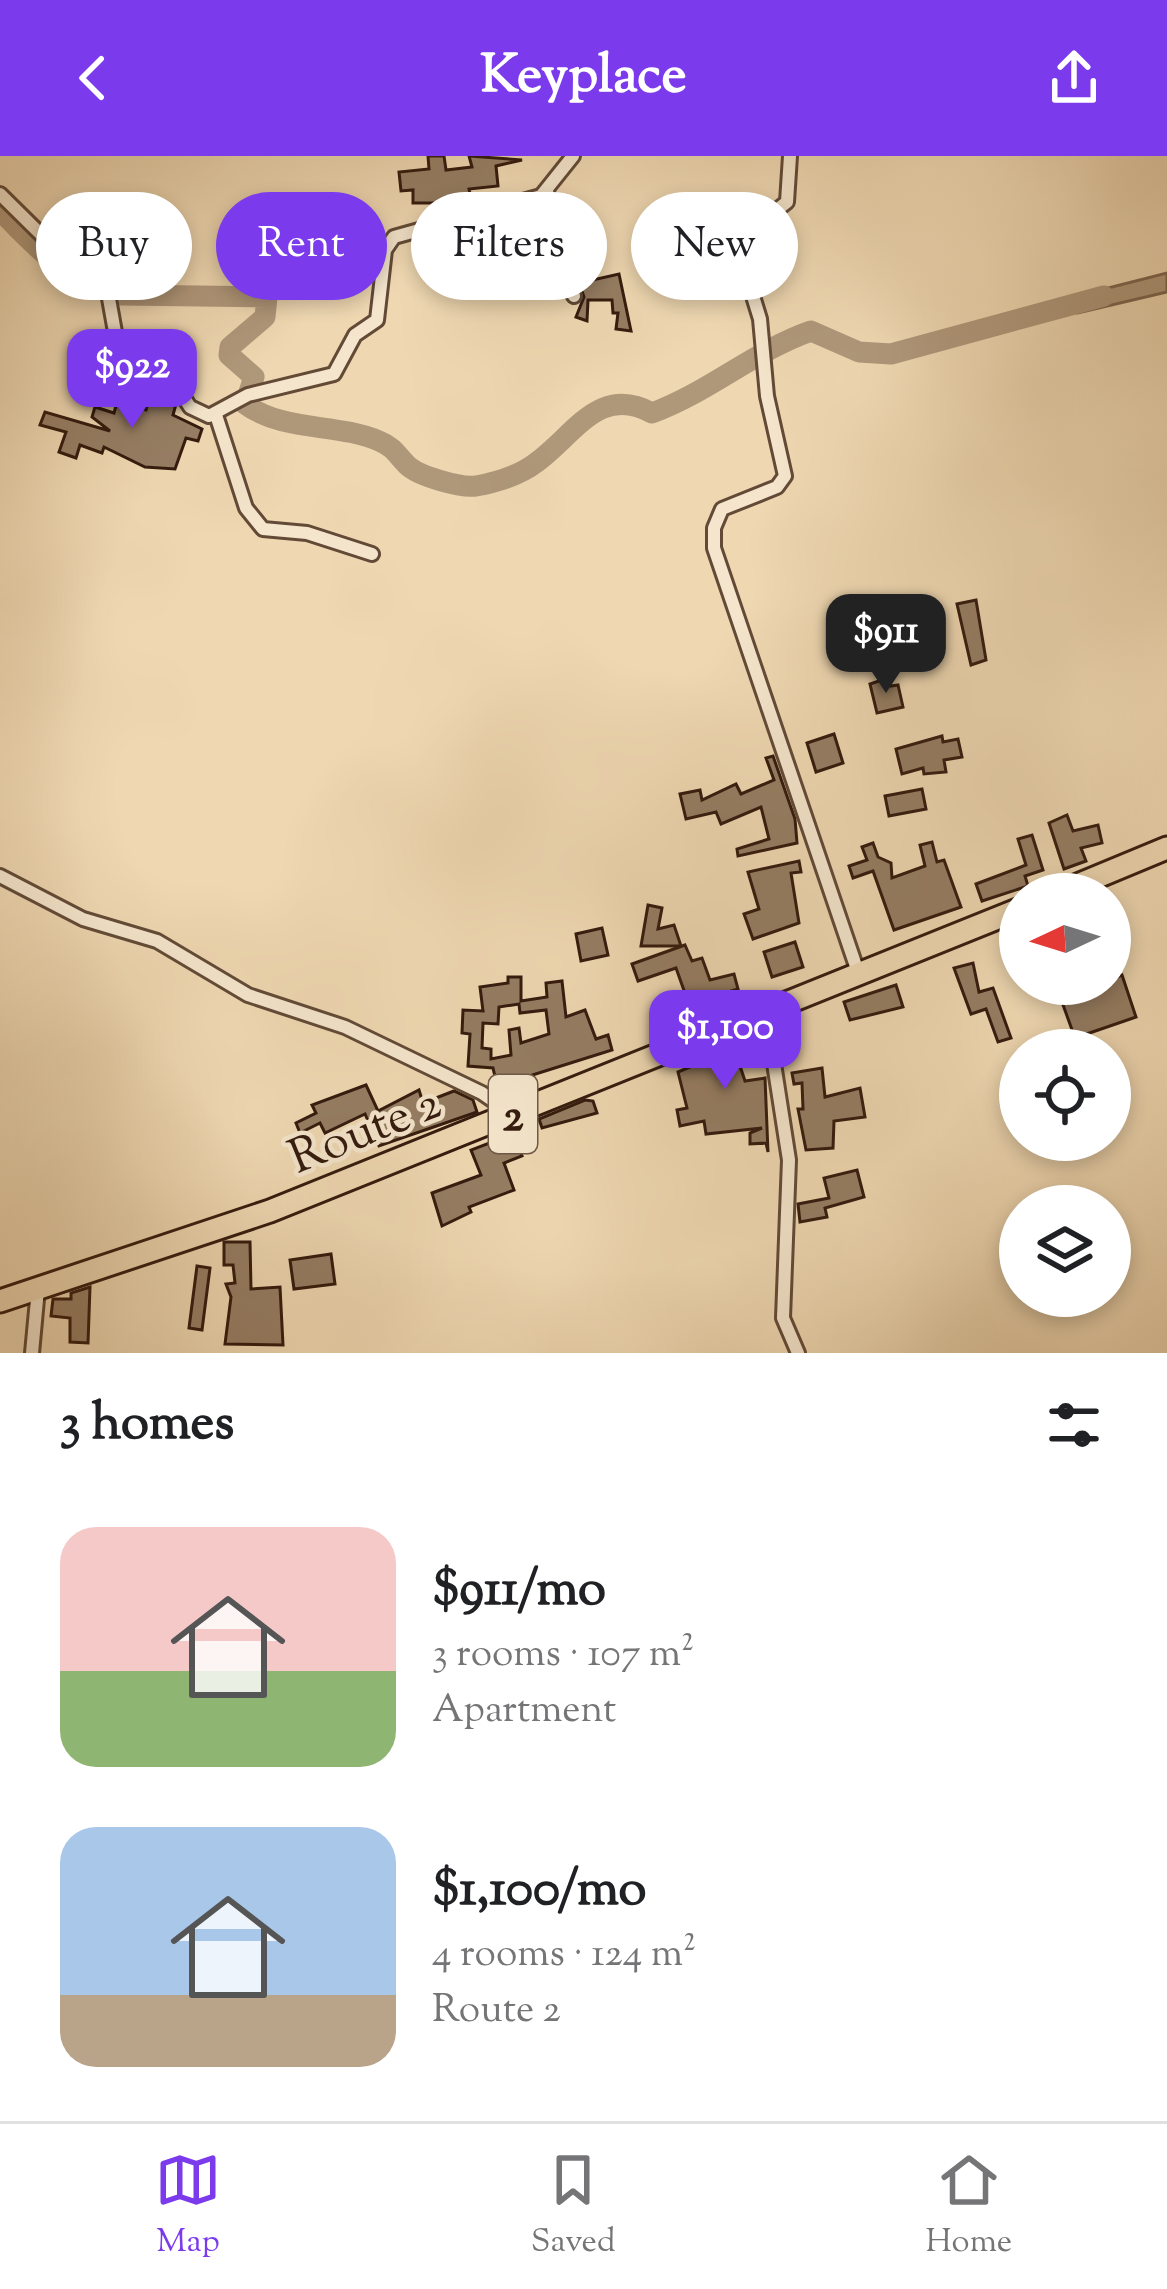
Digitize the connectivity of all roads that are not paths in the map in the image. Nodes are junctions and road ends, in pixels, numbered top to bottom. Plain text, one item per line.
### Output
1 (573, 156) edge
2 (790, 156) edge
3 (548, 191) joint
4 (0, 194) edge
5 (215, 415) junction
6 (372, 554) dead end
7 (1167, 848) edge
8 (1107, 873) edge
9 (0, 876) edge
10 (999, 918) edge
11 (859, 976) junction
12 (766, 1012) junction
13 (512, 1114) junction
14 (38, 1288) junction
15 (0, 1301) edge
16 (32, 1353) edge
17 (798, 1353) edge

1 - 3 street
2 - 11 street
3 - 5 street
4 - 5 street
5 - 6 street
7 - 8 highway
9 - 13 street
10 - 11 highway, Route 2 / 2
11 - 12 highway, Route 2 / 2
12 - 13 highway, Route 2 / 2
12 - 17 street
13 - 14 highway, Route 2 / 2
14 - 15 highway, Route 2 / 2
14 - 16 street

